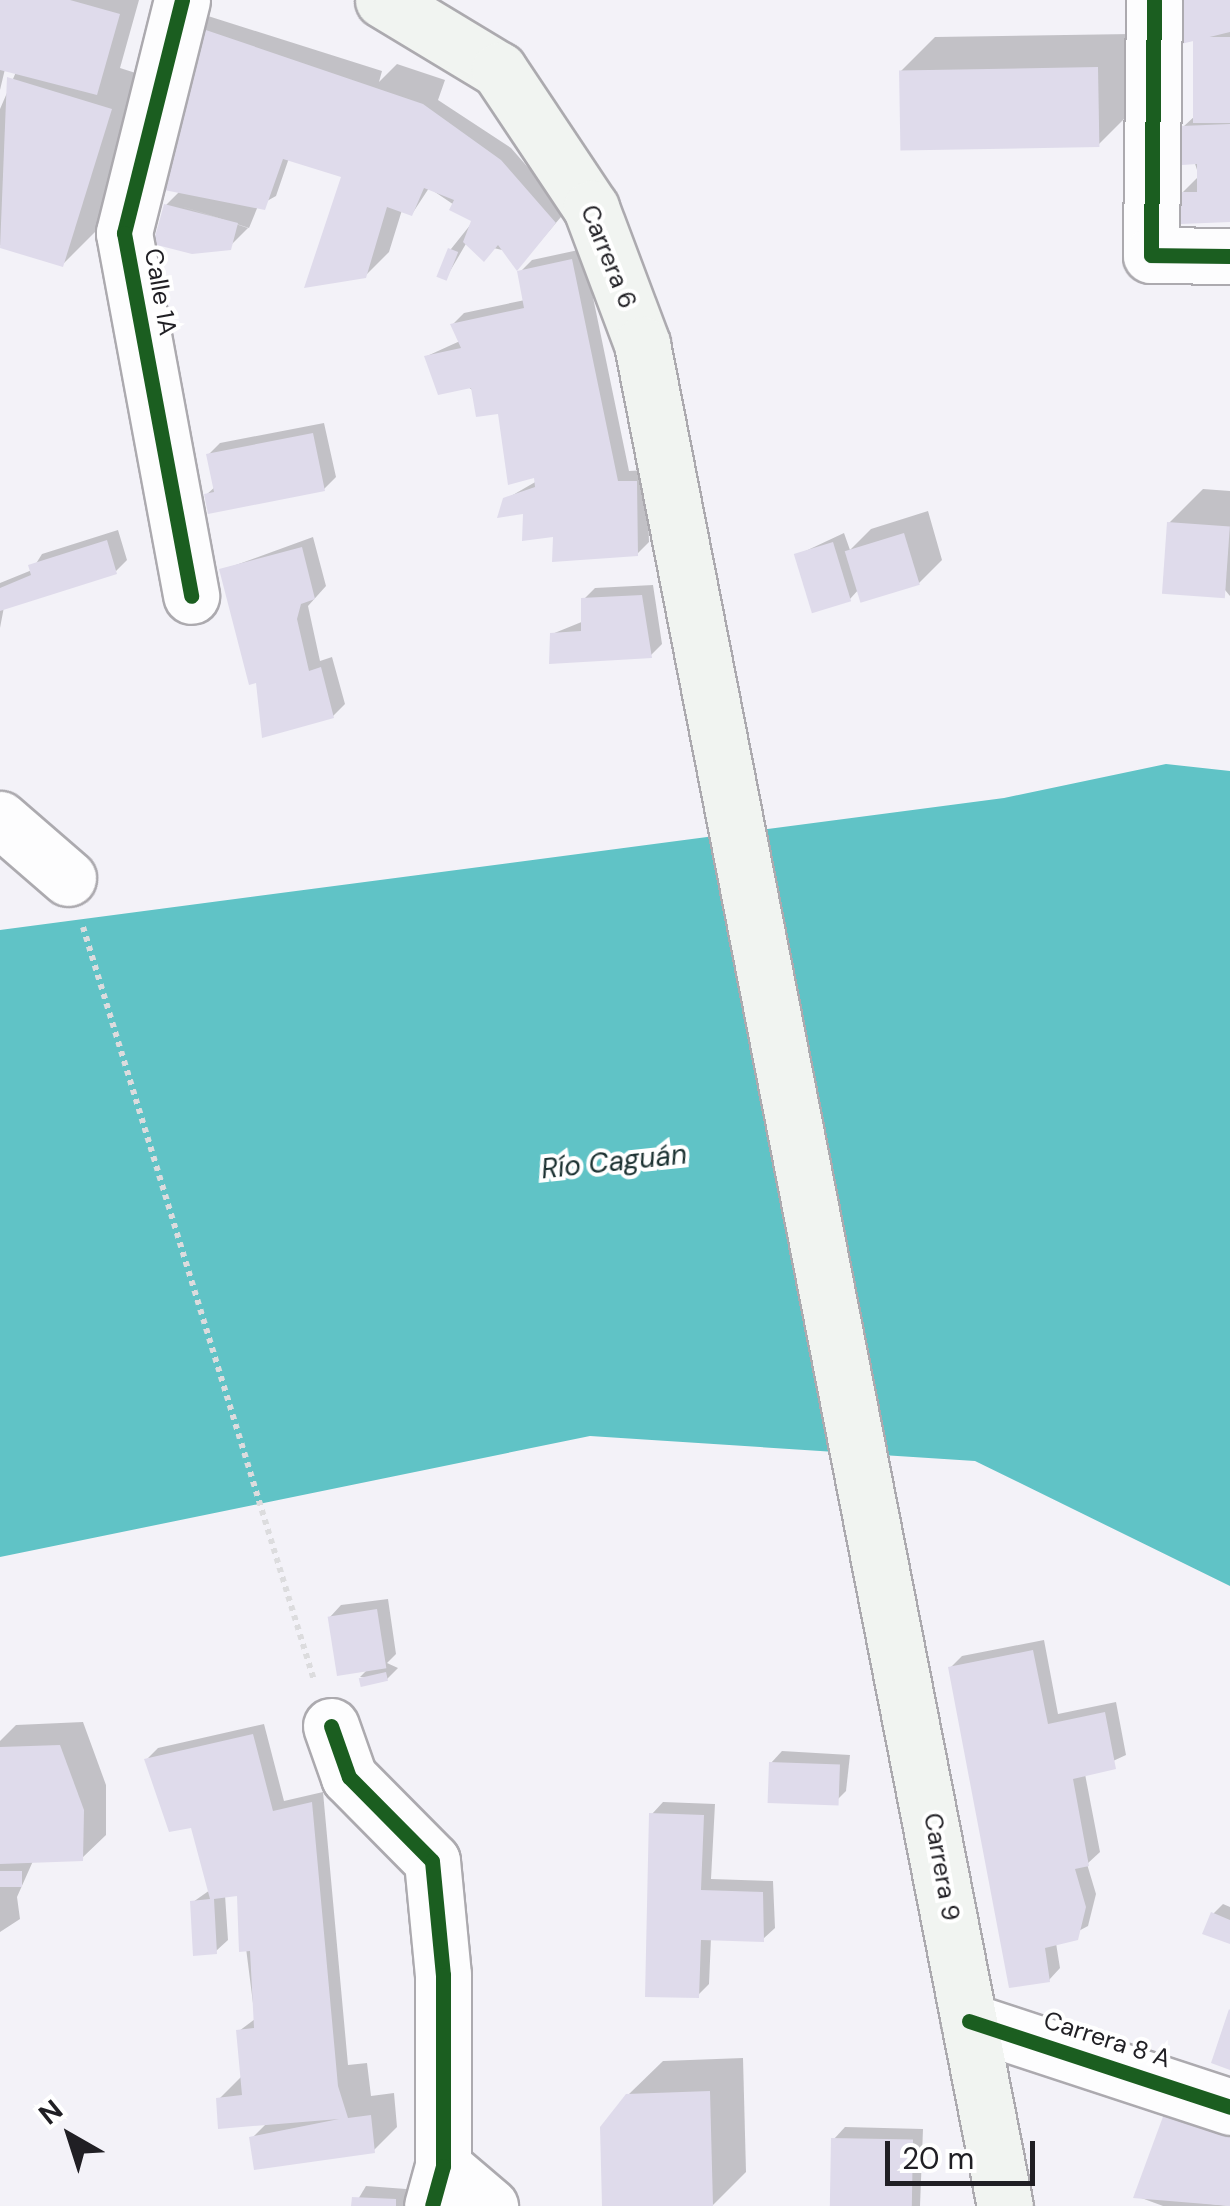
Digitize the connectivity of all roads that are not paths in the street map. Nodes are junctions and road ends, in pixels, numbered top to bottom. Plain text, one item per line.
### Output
1 (182, 0) edge
2 (382, 0) edge
3 (1154, 0) edge
4 (1230, 256) edge
5 (191, 596) dead end
6 (0, 819) edge
7 (68, 878) road end
8 (880, 1527) joint
9 (330, 1726) road end
10 (969, 2022) junction
11 (1230, 2107) edge
12 (438, 2186) edge
13 (490, 2206) edge
14 (1004, 2206) edge

1 - 5 street, Calle 1A
2 - 8 main road, Carrera 6
3 - 4 street
6 - 7 street
8 - 10 main road, Carrera 9
9 - 12 street
10 - 11 street, Carrera 8 A
10 - 14 main road, Carrera 9
12 - 13 street

